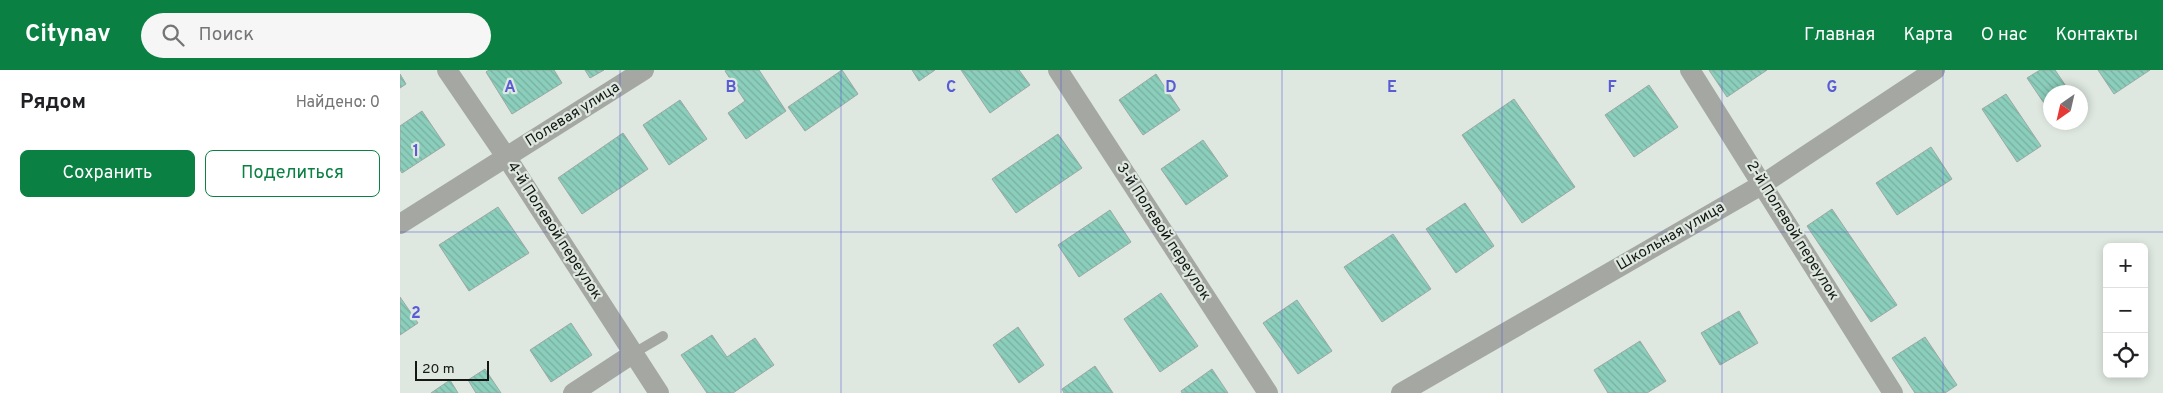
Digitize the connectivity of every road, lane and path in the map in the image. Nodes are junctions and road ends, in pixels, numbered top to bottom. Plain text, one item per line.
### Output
1 (447, 70) edge
2 (644, 70) edge
3 (1058, 70) edge
4 (1690, 70) edge
5 (1935, 70) edge
6 (507, 158) junction
7 (1763, 184) junction
8 (400, 224) edge
9 (663, 336) dead end
10 (634, 353) junction
11 (573, 393) edge
12 (659, 393) edge
13 (1268, 393) edge
14 (1401, 393) edge
15 (1893, 393) edge

1 - 6 street, 4-й Полевой переулок
2 - 6 street, Полевая улица
3 - 13 street, 3-й Полевой переулок
4 - 7 street, 2-й Полевой переулок
5 - 7 street, Школьная улица
6 - 8 street, Полевая улица
6 - 10 street, 4-й Полевой переулок
7 - 14 street, Школьная улица
7 - 15 street, 2-й Полевой переулок
9 - 10 lane
10 - 11 street
10 - 12 street, 4-й Полевой переулок

